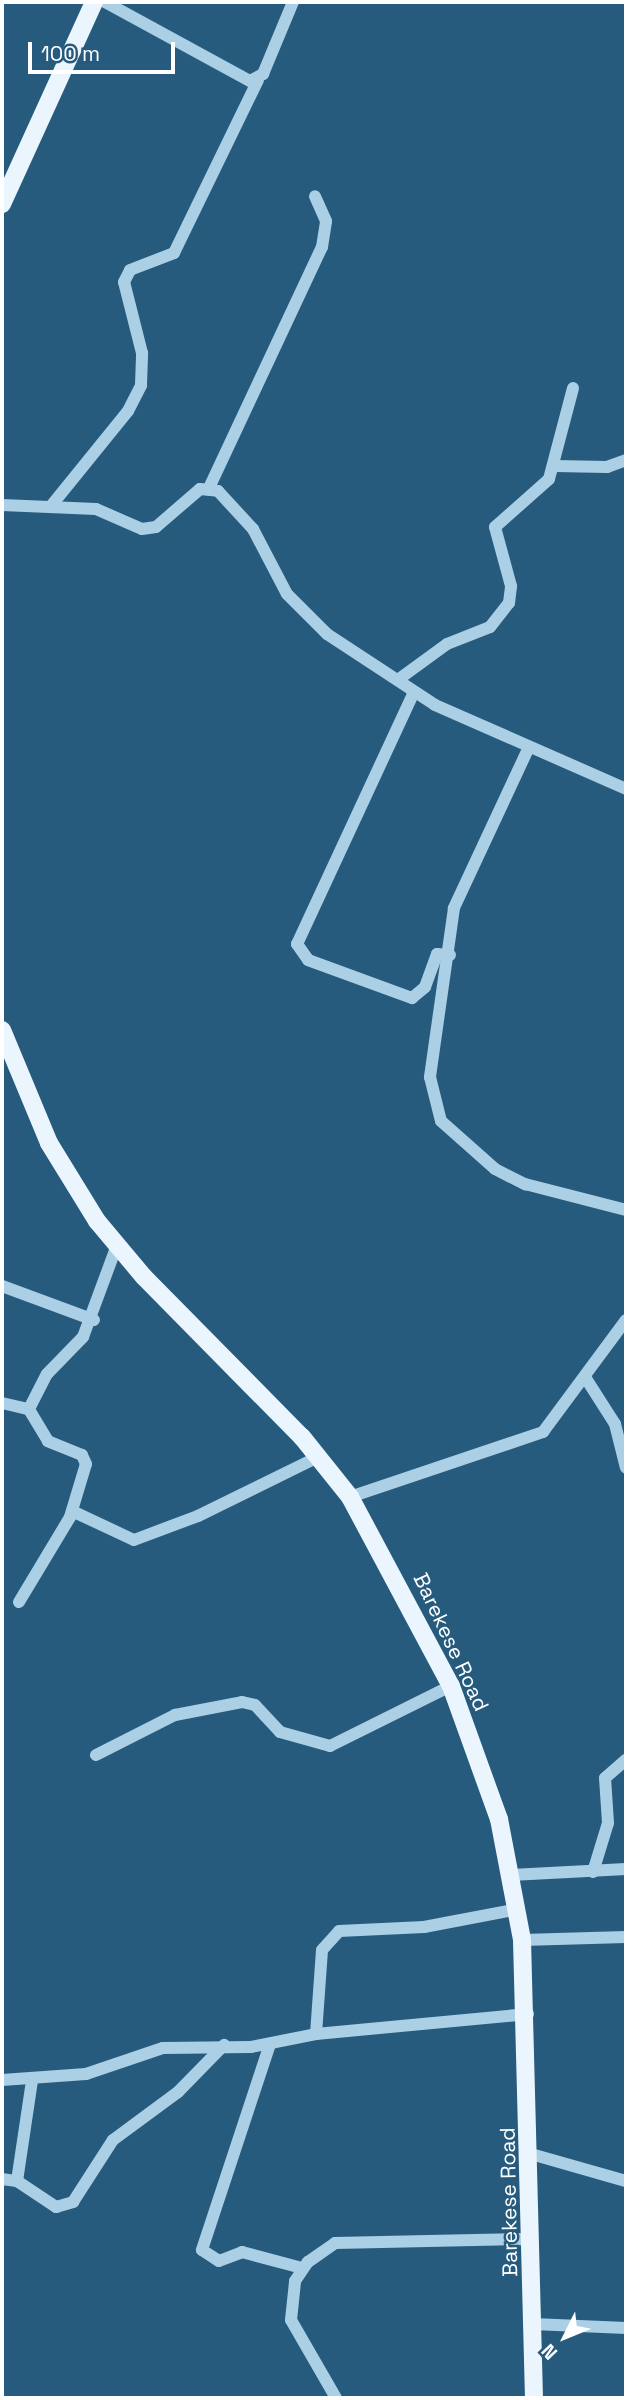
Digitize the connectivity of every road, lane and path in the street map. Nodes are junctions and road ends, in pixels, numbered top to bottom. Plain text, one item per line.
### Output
1 (94, 2) edge
2 (106, 2) edge
3 (293, 2) edge
4 (258, 80) junction
5 (315, 197) dead end
6 (2, 204) edge
7 (573, 388) dead end
8 (626, 460) edge
9 (555, 466) junction
10 (209, 488) junction
11 (2, 505) edge
12 (51, 506) junction
13 (399, 679) junction
14 (414, 692) junction
15 (529, 747) junction
16 (626, 789) edge
17 (450, 955) junction
18 (2, 1030) edge
19 (626, 1210) edge
20 (116, 1248) junction
21 (2, 1286) edge
22 (94, 1320) junction
23 (626, 1320) edge
24 (584, 1377) junction
25 (2, 1403) edge
26 (29, 1409) junction
27 (318, 1457) junction
28 (626, 1468) edge
29 (350, 1497) junction
30 (72, 1511) junction
31 (19, 1602) dead end
32 (451, 1686) junction
33 (96, 1755) dead end
34 (626, 1760) edge
35 (626, 1869) edge
36 (593, 1872) junction
37 (511, 1875) junction
38 (518, 1909) junction
39 (626, 1937) edge
40 (522, 1940) junction
41 (528, 2014) junction
42 (316, 2034) junction
43 (270, 2044) junction
44 (224, 2045) junction
45 (2, 2080) edge
46 (32, 2081) junction
47 (531, 2154) junction
48 (2, 2179) edge
49 (17, 2181) junction
50 (626, 2181) edge
51 (531, 2239) junction
52 (302, 2268) junction
53 (533, 2324) junction
54 (626, 2328) edge
55 (336, 2398) edge
56 (534, 2398) edge

1 - 6 main road
2 - 4 street
3 - 4 street
4 - 12 street
5 - 10 street
7 - 9 street
8 - 9 street
9 - 13 street
10 - 12 street
10 - 13 street
11 - 12 street
13 - 14 street
14 - 15 street
14 - 17 street
15 - 16 street
15 - 17 street
17 - 19 street
18 - 20 main road, Barekese Road
20 - 22 street
20 - 27 main road, Barekese Road
21 - 22 street
22 - 26 street
23 - 24 street
24 - 28 street
24 - 29 street
25 - 26 street
26 - 30 street
27 - 29 main road, Barekese Road
27 - 30 street
29 - 32 main road, Barekese Road
30 - 31 street
32 - 33 street
32 - 37 main road, Barekese Road
34 - 36 street
35 - 36 street
36 - 37 street
37 - 38 main road, Barekese Road
38 - 40 main road, Barekese Road
38 - 42 street
39 - 40 street
40 - 41 main road, Barekese Road
41 - 42 street
41 - 47 main road, Barekese Road
42 - 43 street
43 - 44 street
43 - 52 street
44 - 46 street
44 - 49 street
45 - 46 street
46 - 49 street
47 - 50 street
47 - 51 main road, Barekese Road
48 - 49 street
51 - 52 street
51 - 53 main road, Barekese Road
52 - 55 street
53 - 54 street
53 - 56 main road, Barekese Road

